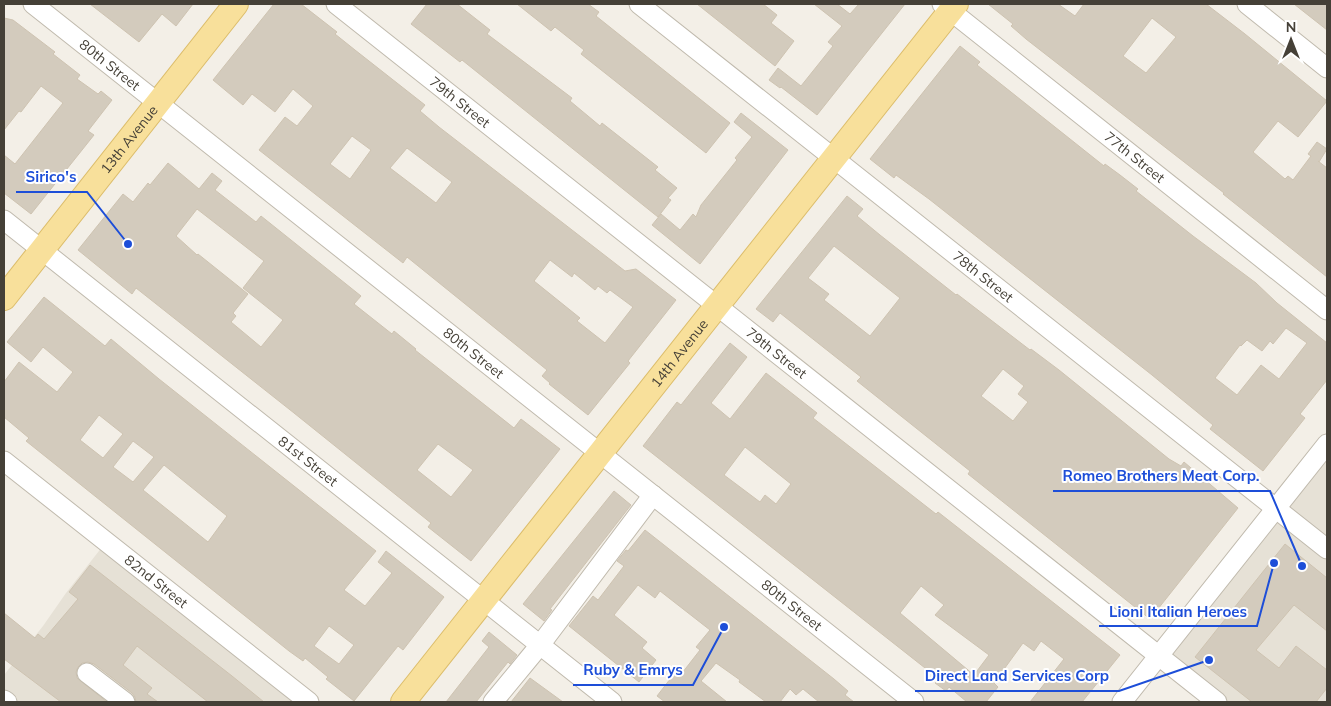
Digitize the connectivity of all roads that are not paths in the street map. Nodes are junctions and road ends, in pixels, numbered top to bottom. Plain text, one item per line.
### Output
1 (33, 4) edge
2 (236, 4) edge
3 (336, 4) edge
4 (639, 4) edge
5 (1247, 4) edge
6 (949, 6) edge
7 (1327, 68) edge
8 (158, 103) junction
9 (834, 158) junction
10 (4, 220) edge
11 (42, 250) junction
12 (4, 298) edge
13 (717, 305) junction
14 (1327, 310) edge
15 (1327, 444) edge
16 (601, 453) junction
17 (4, 461) edge
18 (653, 495) junction
19 (1276, 509) junction
20 (1327, 550) edge
21 (483, 600) junction
22 (540, 645) junction
23 (1159, 656) junction
24 (87, 673) dead end
25 (4, 700) edge
26 (7, 702) edge
27 (126, 702) edge
28 (309, 702) edge
29 (403, 702) edge
30 (493, 702) edge
31 (612, 702) edge
32 (914, 702) edge
33 (1122, 702) edge
34 (1217, 702) edge

1 - 8 street, 80th Street
2 - 8 main road, 13th Avenue
3 - 13 street, 79th Street
4 - 9 street, 78th Street
5 - 7 street
6 - 9 main road, 14th Avenue
6 - 14 street, 77th Street
8 - 11 main road, 13th Avenue
8 - 16 street, 80th Street
9 - 13 main road, 14th Avenue
9 - 19 street, 78th Street
10 - 11 street, 81st Street
11 - 12 main road, 13th Avenue
11 - 21 street, 81st Street
13 - 16 main road, 14th Avenue
13 - 23 street, 79th Street
15 - 19 street
16 - 18 street, 80th Street
16 - 21 main road, 14th Avenue
17 - 28 street, 82nd Street
18 - 22 street
18 - 32 street, 80th Street
19 - 20 street, 78th Street
19 - 23 street
21 - 22 street, 81st Street
21 - 29 main road, 14th Avenue
22 - 30 street
22 - 31 street, 81st Street
23 - 33 street
23 - 34 street, 79th Street
24 - 27 street
25 - 26 street

